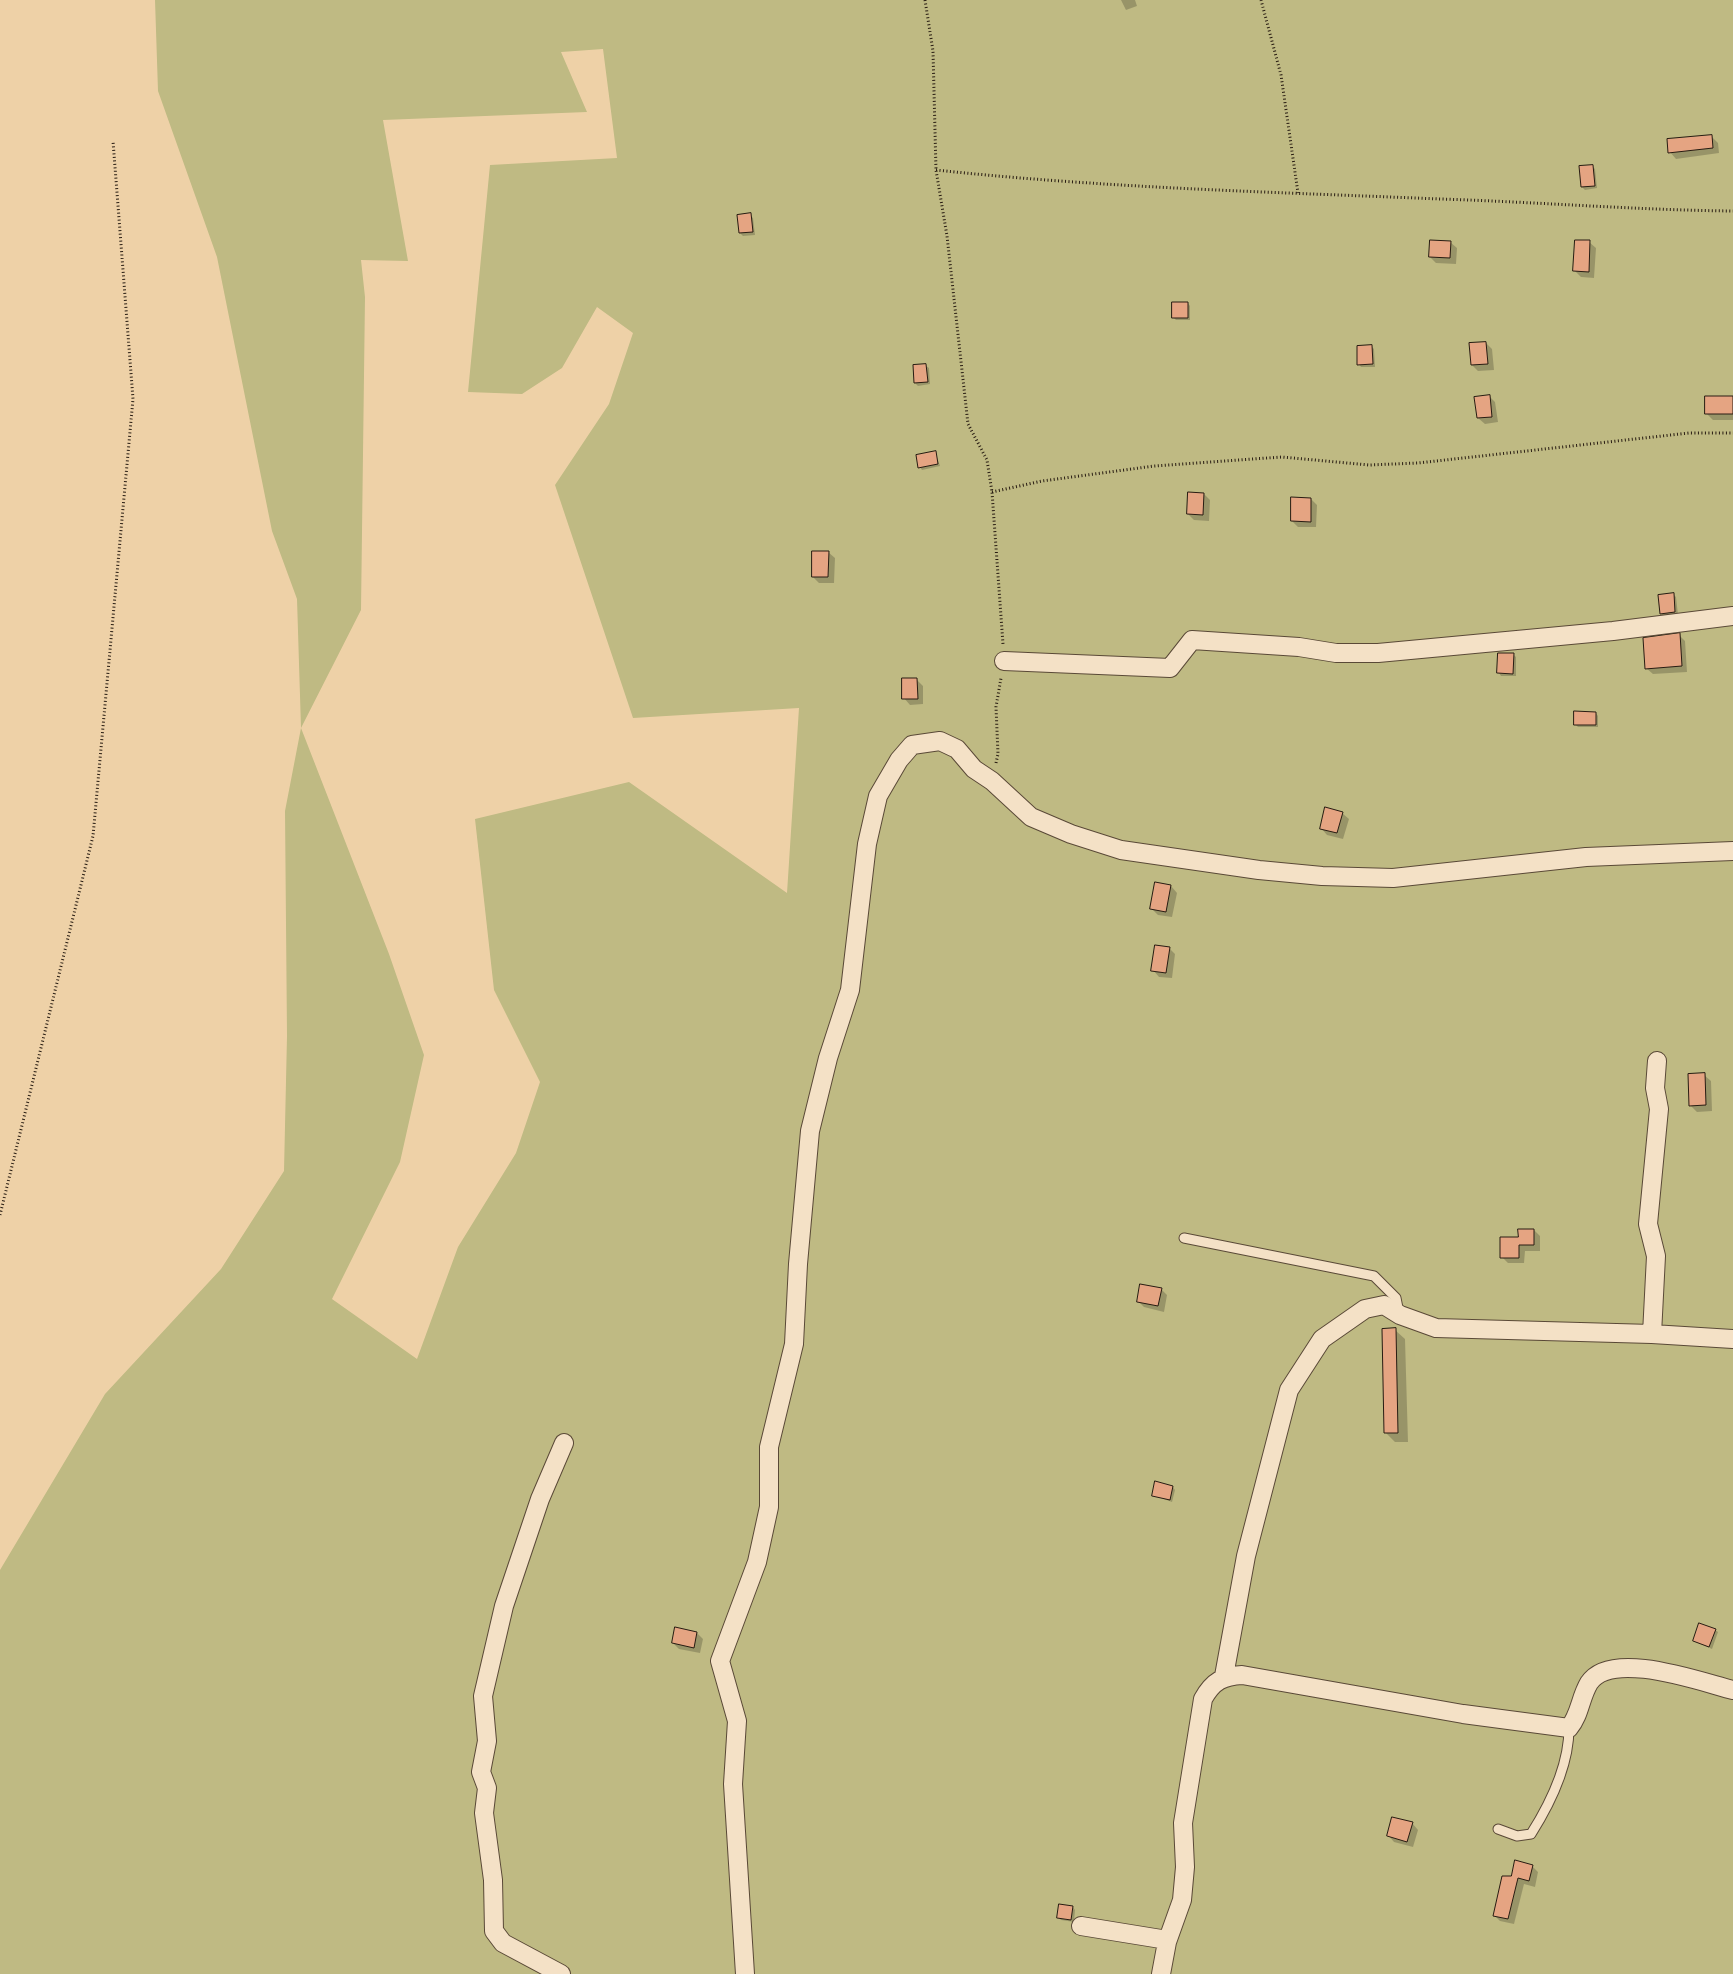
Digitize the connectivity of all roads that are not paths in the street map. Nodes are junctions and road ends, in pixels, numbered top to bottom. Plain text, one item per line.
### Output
1 (1733, 616) edge
2 (1004, 661) road end
3 (1733, 851) edge
4 (1657, 1061) dead end
5 (1184, 1238) dead end
6 (1400, 1315) junction
7 (1652, 1334) junction
8 (1733, 1339) edge
9 (564, 1443) dead end
10 (1224, 1676) junction
11 (1733, 1690) edge
12 (1569, 1728) junction
13 (1498, 1829) dead end
14 (1081, 1926) dead end
15 (1167, 1942) junction
16 (561, 1974) edge
17 (745, 1974) edge
18 (1161, 1974) edge

1 - 2 street
3 - 17 street
4 - 7 street
5 - 6 lane
6 - 7 street
6 - 10 street
7 - 8 street
9 - 16 street
10 - 12 street
10 - 15 street
11 - 12 street
12 - 13 lane
14 - 15 street
15 - 18 street

